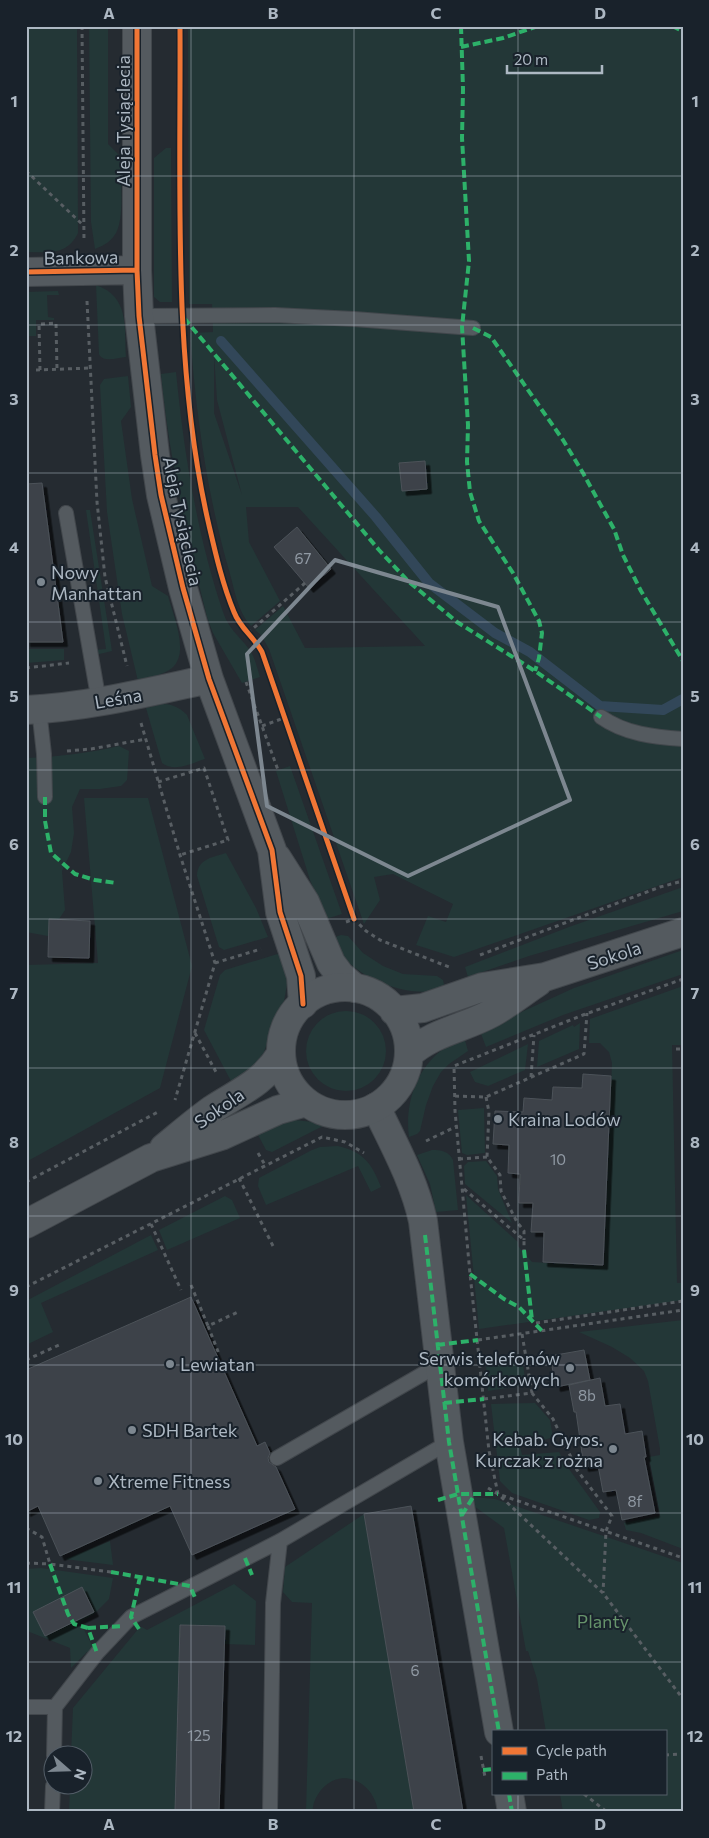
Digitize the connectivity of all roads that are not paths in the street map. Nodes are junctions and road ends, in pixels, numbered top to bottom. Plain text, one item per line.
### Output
1 (137, 26) edge
2 (137, 270) junction
3 (26, 272) edge
4 (139, 316) junction
5 (473, 328) dead end
6 (66, 513) dead end
7 (209, 679) junction
8 (99, 702) junction
9 (32, 710) edge
10 (601, 717) dead end
11 (683, 740) edge
12 (45, 797) dead end
13 (272, 850) junction
14 (683, 932) edge
15 (546, 977) junction
16 (355, 988) junction
17 (303, 1004) junction
18 (394, 1011) junction
19 (281, 1054) junction
20 (409, 1054) junction
21 (306, 1102) junction
22 (376, 1107) junction
23 (151, 1158) junction
24 (26, 1224) edge
25 (440, 1364) junction
26 (449, 1442) junction
27 (277, 1458) dead end
28 (280, 1541) junction
29 (26, 1706) edge
30 (55, 1707) junction
31 (490, 1741) edge
32 (54, 1746) edge
33 (53, 1796) edge
34 (509, 1796) edge
35 (52, 1812) edge
36 (270, 1812) edge
37 (512, 1812) edge

1 - 2 street, Aleja Tysiąclecia
2 - 3 street, Bankowa
2 - 4 street, Aleja Tysiąclecia
4 - 5 lane
4 - 7 street, Aleja Tysiąclecia
6 - 8 lane
7 - 8 street, Leśna
7 - 13 street, Aleja Tysiąclecia
8 - 9 street, Leśna
9 - 12 lane
10 - 11 lane
13 - 16 street, Aleja Tysiąclecia
13 - 17 street, Aleja Tysiąclecia
14 - 15 street, Sokola
15 - 18 street, Sokola
15 - 20 street, Sokola
16 - 17 street
16 - 18 street
17 - 19 street
18 - 20 street
19 - 21 street
19 - 23 street, Sokola
20 - 22 street
21 - 22 street
21 - 23 street, Sokola
22 - 25 street
23 - 24 street, Sokola
25 - 26 street
25 - 27 lane
26 - 28 lane
26 - 31 street
28 - 30 lane
28 - 36 lane
29 - 30 lane
30 - 32 lane
33 - 35 lane
34 - 37 street

